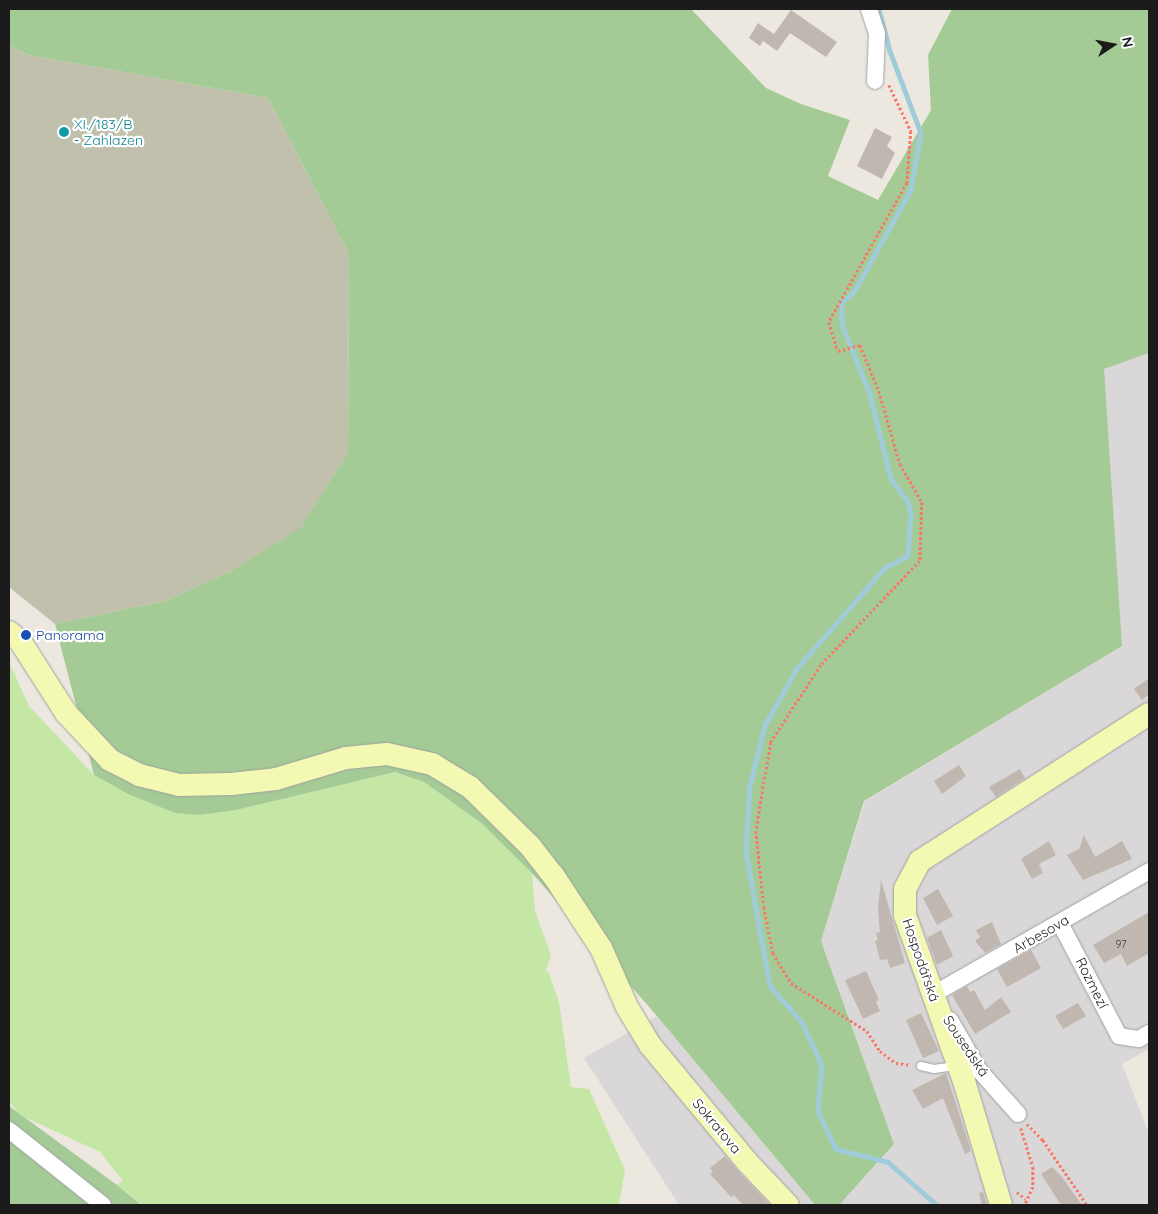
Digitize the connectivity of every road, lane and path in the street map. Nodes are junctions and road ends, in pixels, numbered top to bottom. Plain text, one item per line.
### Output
1 (869, 9) edge
2 (881, 78) joint
3 (9, 632) edge
4 (1149, 714) edge
5 (1149, 871) edge
6 (1060, 923) junction
7 (933, 998) junction
8 (1149, 1033) edge
9 (921, 1066) joint
10 (959, 1066) junction
11 (1018, 1114) junction
12 (9, 1130) edge
13 (103, 1205) edge
14 (788, 1205) edge
15 (1001, 1205) edge
16 (1024, 1205) edge
17 (1086, 1205) edge

1 - 2 street
2 - 9 path
3 - 14 street, Sokratova
4 - 7 street, Hospodářská
5 - 6 street, Arbesova
6 - 7 street, Arbesova
6 - 8 street, Rozmezí
7 - 10 street, Hospodářská
7 - 11 street, Sousedská
9 - 10 lane
10 - 15 street, Hospodářská
11 - 16 path
11 - 17 path
12 - 13 street

